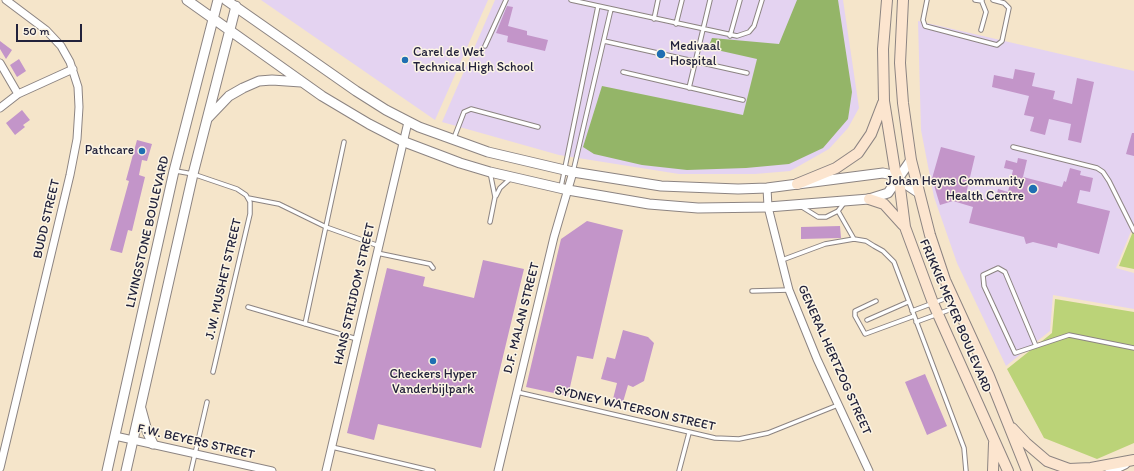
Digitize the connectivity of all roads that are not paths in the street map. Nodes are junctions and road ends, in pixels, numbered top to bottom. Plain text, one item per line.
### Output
1 (6, 0) edge
2 (188, 0) edge
3 (218, 0) edge
4 (226, 0) edge
5 (506, 0) edge
6 (571, 0) edge
7 (658, 0) edge
8 (682, 0) edge
9 (710, 0) edge
10 (740, 0) edge
11 (762, 0) edge
12 (887, 0) edge
13 (927, 0) edge
14 (975, 0) edge
15 (993, 0) edge
16 (581, 1) edge
17 (982, 1) edge
18 (235, 3) edge
19 (905, 3) edge
20 (598, 6) junction
21 (611, 9) junction
22 (213, 18) junction
23 (654, 19) junction
24 (676, 24) junction
25 (229, 29) junction
26 (703, 30) junction
27 (981, 30) dead end
28 (730, 36) junction
29 (604, 41) junction
30 (485, 46) dead end
31 (695, 61) junction
32 (0, 63) edge
33 (72, 70) junction
34 (623, 72) dead end
35 (747, 73) dead end
36 (302, 82) junction
37 (689, 88) junction
38 (18, 94) junction
39 (742, 100) dead end
40 (884, 101) junction
41 (0, 108) edge
42 (206, 120) junction
43 (408, 122) junction
44 (538, 127) dead end
45 (453, 140) junction
46 (402, 141) junction
47 (344, 142) dead end
48 (1013, 147) dead end
49 (911, 160) junction
50 (174, 171) junction
51 (569, 171) junction
52 (490, 172) junction
53 (193, 174) junction
54 (512, 177) junction
55 (899, 180) junction
56 (797, 184) junction
57 (767, 188) junction
58 (564, 190) junction
59 (919, 192) junction
60 (495, 197) junction
61 (248, 198) junction
62 (869, 199) junction
63 (846, 201) junction
64 (800, 205) junction
65 (768, 207) junction
66 (838, 211) junction
67 (490, 222) dead end
68 (326, 227) junction
69 (905, 227) junction
70 (1134, 231) edge
71 (854, 239) junction
72 (378, 249) junction
73 (781, 261) junction
74 (434, 268) dead end
75 (789, 290) junction
76 (752, 291) dead end
77 (952, 296) junction
78 (876, 301) dead end
79 (908, 302) junction
80 (933, 303) junction
81 (248, 307) dead end
82 (958, 307) junction
83 (912, 311) junction
84 (938, 314) junction
85 (914, 316) junction
86 (867, 320) dead end
87 (916, 322) junction
88 (305, 324) junction
89 (357, 339) junction
90 (1036, 346) junction
91 (1134, 348) edge
92 (213, 372) dead end
93 (517, 392) junction
94 (208, 402) dead end
95 (839, 405) junction
96 (140, 406) junction
97 (1006, 422) junction
98 (689, 433) junction
99 (115, 436) junction
100 (994, 438) junction
101 (133, 440) junction
102 (153, 444) junction
103 (332, 447) junction
104 (195, 453) junction
105 (1134, 460) edge
106 (0, 468) edge
107 (107, 471) edge
108 (126, 471) edge
109 (191, 471) edge
110 (272, 471) edge
111 (326, 471) edge
112 (433, 471) edge
113 (498, 471) edge
114 (679, 471) edge
115 (869, 471) edge
116 (966, 471) edge
117 (993, 471) edge
118 (1008, 471) edge
119 (1028, 471) edge
120 (1110, 471) edge

1 - 33 street, BUDD STREET
2 - 22 street
3 - 22 street, LIVINGSTONE BOULEVARD
4 - 18 street
5 - 30 lane
6 - 16 lane
7 - 23 lane
8 - 24 lane
9 - 26 lane
10 - 28 lane
11 - 28 lane
12 - 40 main road, FRIKKIE MEYER BOULEVARD
13 - 15 lane
14 - 17 lane
16 - 20 lane
17 - 27 lane
18 - 25 street
18 - 43 street
19 - 49 main road, FRIKKIE MEYER BOULEVARD
20 - 21 lane
20 - 51 lane
21 - 23 lane
21 - 29 lane
22 - 25 street
22 - 50 street, LIVINGSTONE BOULEVARD
23 - 24 lane
24 - 26 lane
25 - 36 street
25 - 42 street
26 - 28 lane
26 - 31 lane
29 - 31 lane
29 - 51 lane
31 - 35 lane
31 - 37 lane
32 - 38 street
33 - 38 street
33 - 106 street, BUDD STREET
34 - 37 lane
36 - 42 street
36 - 46 street
37 - 39 lane
38 - 41 street
40 - 55 main road, FRIKKIE MEYER BOULEVARD
40 - 56 main road
42 - 53 street
43 - 45 street
43 - 46 street, HANS STRIJDOM STREET
44 - 45 lane
45 - 51 street
46 - 52 street
46 - 72 street, HANS STRIJDOM STREET
47 - 68 lane
48 - 70 lane
49 - 55 street
49 - 59 main road, FRIKKIE MEYER BOULEVARD
50 - 53 lane
50 - 99 street, LIVINGSTONE BOULEVARD
51 - 57 street
51 - 58 street, D.F. MALAN STREET
52 - 54 street
52 - 60 lane
53 - 61 lane
53 - 96 street
54 - 58 street
54 - 60 lane
55 - 56 street
55 - 59 street
55 - 62 street
55 - 69 main road, FRIKKIE MEYER BOULEVARD
56 - 57 street
57 - 65 street, GENERAL HERTZOG STREET
58 - 65 street
58 - 93 street, D.F. MALAN STREET
59 - 77 main road, FRIKKIE MEYER BOULEVARD
60 - 67 lane
61 - 68 lane
61 - 92 lane, J.W. MUSHET STREET
62 - 63 street
62 - 69 main road
63 - 64 street
63 - 66 lane
64 - 65 street
64 - 66 lane
65 - 73 street, GENERAL HERTZOG STREET
66 - 71 lane
68 - 72 lane
68 - 88 lane
69 - 80 main road, FRIKKIE MEYER BOULEVARD
71 - 73 lane
71 - 79 lane
72 - 74 lane
72 - 89 street, HANS STRIJDOM STREET
73 - 75 street, GENERAL HERTZOG STREET
75 - 76 lane
75 - 95 street, GENERAL HERTZOG STREET
77 - 80 lane
77 - 82 main road, FRIKKIE MEYER BOULEVARD
78 - 85 lane
79 - 83 lane
79 - 86 lane
80 - 83 lane
80 - 84 main road, FRIKKIE MEYER BOULEVARD
81 - 88 lane
82 - 84 lane
82 - 97 main road, FRIKKIE MEYER BOULEVARD
83 - 85 lane
84 - 87 lane
84 - 100 main road, FRIKKIE MEYER BOULEVARD
85 - 87 lane
87 - 116 lane
88 - 89 lane
89 - 103 street, HANS STRIJDOM STREET
90 - 90 lane
90 - 91 lane
93 - 98 lane, SYDNEY WATERSON STREET
93 - 113 street, D.F. MALAN STREET
94 - 104 lane
95 - 98 lane, SYDNEY WATERSON STREET
95 - 115 street, GENERAL HERTZOG STREET
96 - 101 street
96 - 102 street
97 - 105 main road
97 - 119 main road, FRIKKIE MEYER BOULEVARD
98 - 114 lane
99 - 101 street, F.W. BEYERS STREET
99 - 107 street, LIVINGSTONE BOULEVARD
100 - 117 main road
100 - 118 main road, FRIKKIE MEYER BOULEVARD
101 - 102 street, F.W. BEYERS STREET
101 - 108 street
102 - 104 street, F.W. BEYERS STREET
103 - 111 street, HANS STRIJDOM STREET
103 - 112 lane
104 - 109 lane
104 - 110 street, F.W. BEYERS STREET
105 - 120 street

